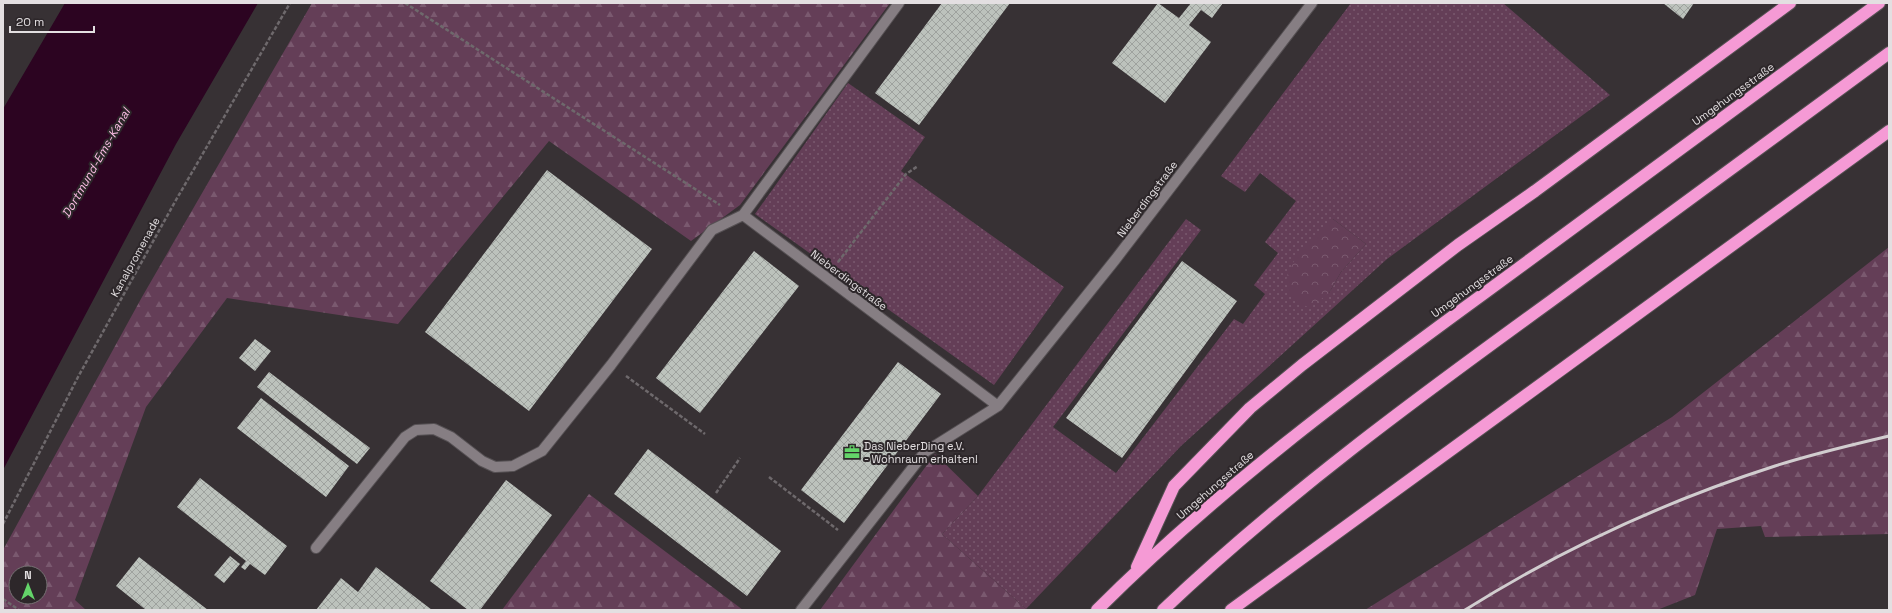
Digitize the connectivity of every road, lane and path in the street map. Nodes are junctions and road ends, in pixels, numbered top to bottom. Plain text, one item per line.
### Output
1 (290, 3) edge
2 (405, 3) edge
3 (899, 3) edge
4 (1312, 3) edge
5 (1790, 3) edge
6 (1879, 3) edge
7 (1889, 53) edge
8 (1889, 131) edge
9 (918, 166) dead end
10 (724, 207) dead end
11 (743, 215) junction
12 (825, 278) junction
13 (611, 365) junction
14 (998, 406) junction
15 (705, 434) dead end
16 (740, 458) dead end
17 (769, 477) dead end
18 (716, 493) dead end
19 (3, 524) edge
20 (854, 542) junction
21 (316, 548) dead end
22 (1135, 572) junction
23 (3, 599) edge
24 (19, 610) edge
25 (801, 610) edge
26 (1097, 610) edge
27 (1162, 610) edge
28 (1231, 610) edge

1 - 19 path, Kanalpromenade
2 - 10 path
3 - 11 street
4 - 14 street, Nieberdingstraße
5 - 22 highway
6 - 22 highway, Umgehungsstraße
7 - 27 highway
8 - 28 highway
9 - 12 path
11 - 12 street, Nieberdingstraße
11 - 13 street
12 - 14 street, Nieberdingstraße
13 - 15 path
13 - 21 street
14 - 20 street, Nieberdingstraße
16 - 18 path
17 - 20 path
20 - 25 street, Nieberdingstraße
22 - 26 highway, Umgehungsstraße
23 - 24 path

